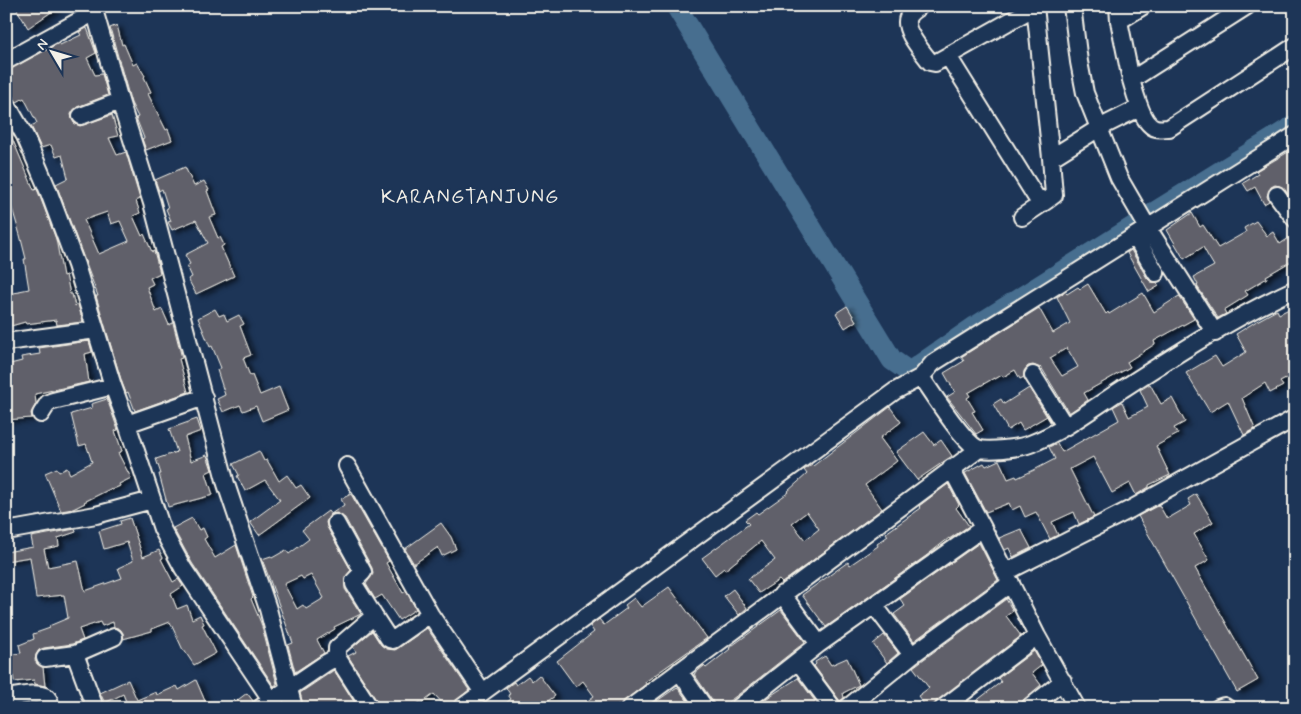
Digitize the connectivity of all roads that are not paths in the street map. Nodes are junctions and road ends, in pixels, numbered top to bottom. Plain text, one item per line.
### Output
1 (920, 6) edge
2 (1072, 6) edge
3 (1142, 6) edge
4 (1247, 6) edge
5 (1035, 7) edge
6 (94, 9) edge
7 (1118, 13) edge
8 (1295, 46) edge
9 (948, 56) junction
10 (6, 62) edge
11 (1131, 80) junction
12 (120, 101) junction
13 (6, 103) edge
14 (1139, 108) junction
15 (81, 116) dead end
16 (1099, 128) junction
17 (1295, 135) edge
18 (1051, 158) junction
19 (1277, 195) dead end
20 (1046, 201) junction
21 (1022, 217) dead end
22 (1295, 219) edge
23 (1142, 232) junction
24 (1156, 273) dead end
25 (1295, 289) edge
26 (96, 330) junction
27 (1215, 333) junction
28 (6, 342) edge
29 (1032, 375) dead end
30 (921, 377) junction
31 (113, 386) junction
32 (204, 397) junction
33 (41, 414) dead end
34 (1295, 418) edge
35 (127, 424) junction
36 (1065, 426) junction
37 (979, 448) junction
38 (347, 466) dead end
39 (951, 468) junction
40 (152, 500) junction
41 (336, 523) dead end
42 (983, 528) junction
43 (6, 531) edge
44 (1008, 577) junction
45 (782, 594) junction
46 (874, 605) junction
47 (430, 614) junction
48 (374, 616) junction
49 (1037, 636) junction
50 (114, 637) dead end
51 (819, 644) junction
52 (75, 654) junction
53 (912, 655) junction
54 (337, 657) junction
55 (45, 658) dead end
56 (798, 661) junction
57 (679, 671) junction
58 (1063, 681) junction
59 (289, 689) junction
60 (482, 691) junction
61 (6, 698) edge
62 (266, 704) edge
63 (50, 708) edge
64 (94, 708) edge
65 (294, 708) edge
66 (370, 708) edge
67 (461, 708) edge
68 (630, 708) edge
69 (705, 708) edge
70 (738, 708) edge
71 (833, 708) edge
72 (847, 708) edge
73 (943, 708) edge
74 (1029, 708) edge
75 (1077, 708) edge
76 (1218, 708) edge
77 (1227, 708) edge

1 - 9 street
2 - 16 street
3 - 7 street
4 - 11 street
5 - 9 street
5 - 18 street
6 - 10 street
6 - 12 street
7 - 11 street
8 - 14 street
9 - 20 street
11 - 14 street
12 - 15 street
12 - 32 street
13 - 26 street
14 - 16 street
16 - 18 street
16 - 23 street
17 - 23 street
18 - 20 street
19 - 22 street
20 - 21 street
23 - 24 street
23 - 27 street
23 - 30 street
25 - 27 street
26 - 28 street
26 - 31 street
27 - 36 street
29 - 36 street
30 - 37 street
30 - 60 street
31 - 33 street
31 - 35 street
32 - 35 street
32 - 59 street
34 - 44 street
35 - 40 street
36 - 37 street
37 - 39 street
38 - 47 street
39 - 42 street
39 - 45 street
40 - 43 street
40 - 62 street
41 - 48 street
42 - 44 street
42 - 46 street
44 - 49 street
44 - 53 street
45 - 51 street
45 - 57 street
46 - 51 street
46 - 53 street
47 - 48 street
47 - 60 street
48 - 54 street
49 - 58 street
49 - 73 street
50 - 52 street
51 - 56 street
52 - 55 street
52 - 64 street
53 - 72 street
54 - 59 street
54 - 66 street
56 - 70 street
56 - 71 street
57 - 68 street
57 - 69 street
58 - 74 street
58 - 75 street
59 - 62 street
59 - 65 street
60 - 67 street
61 - 63 street
76 - 77 street

